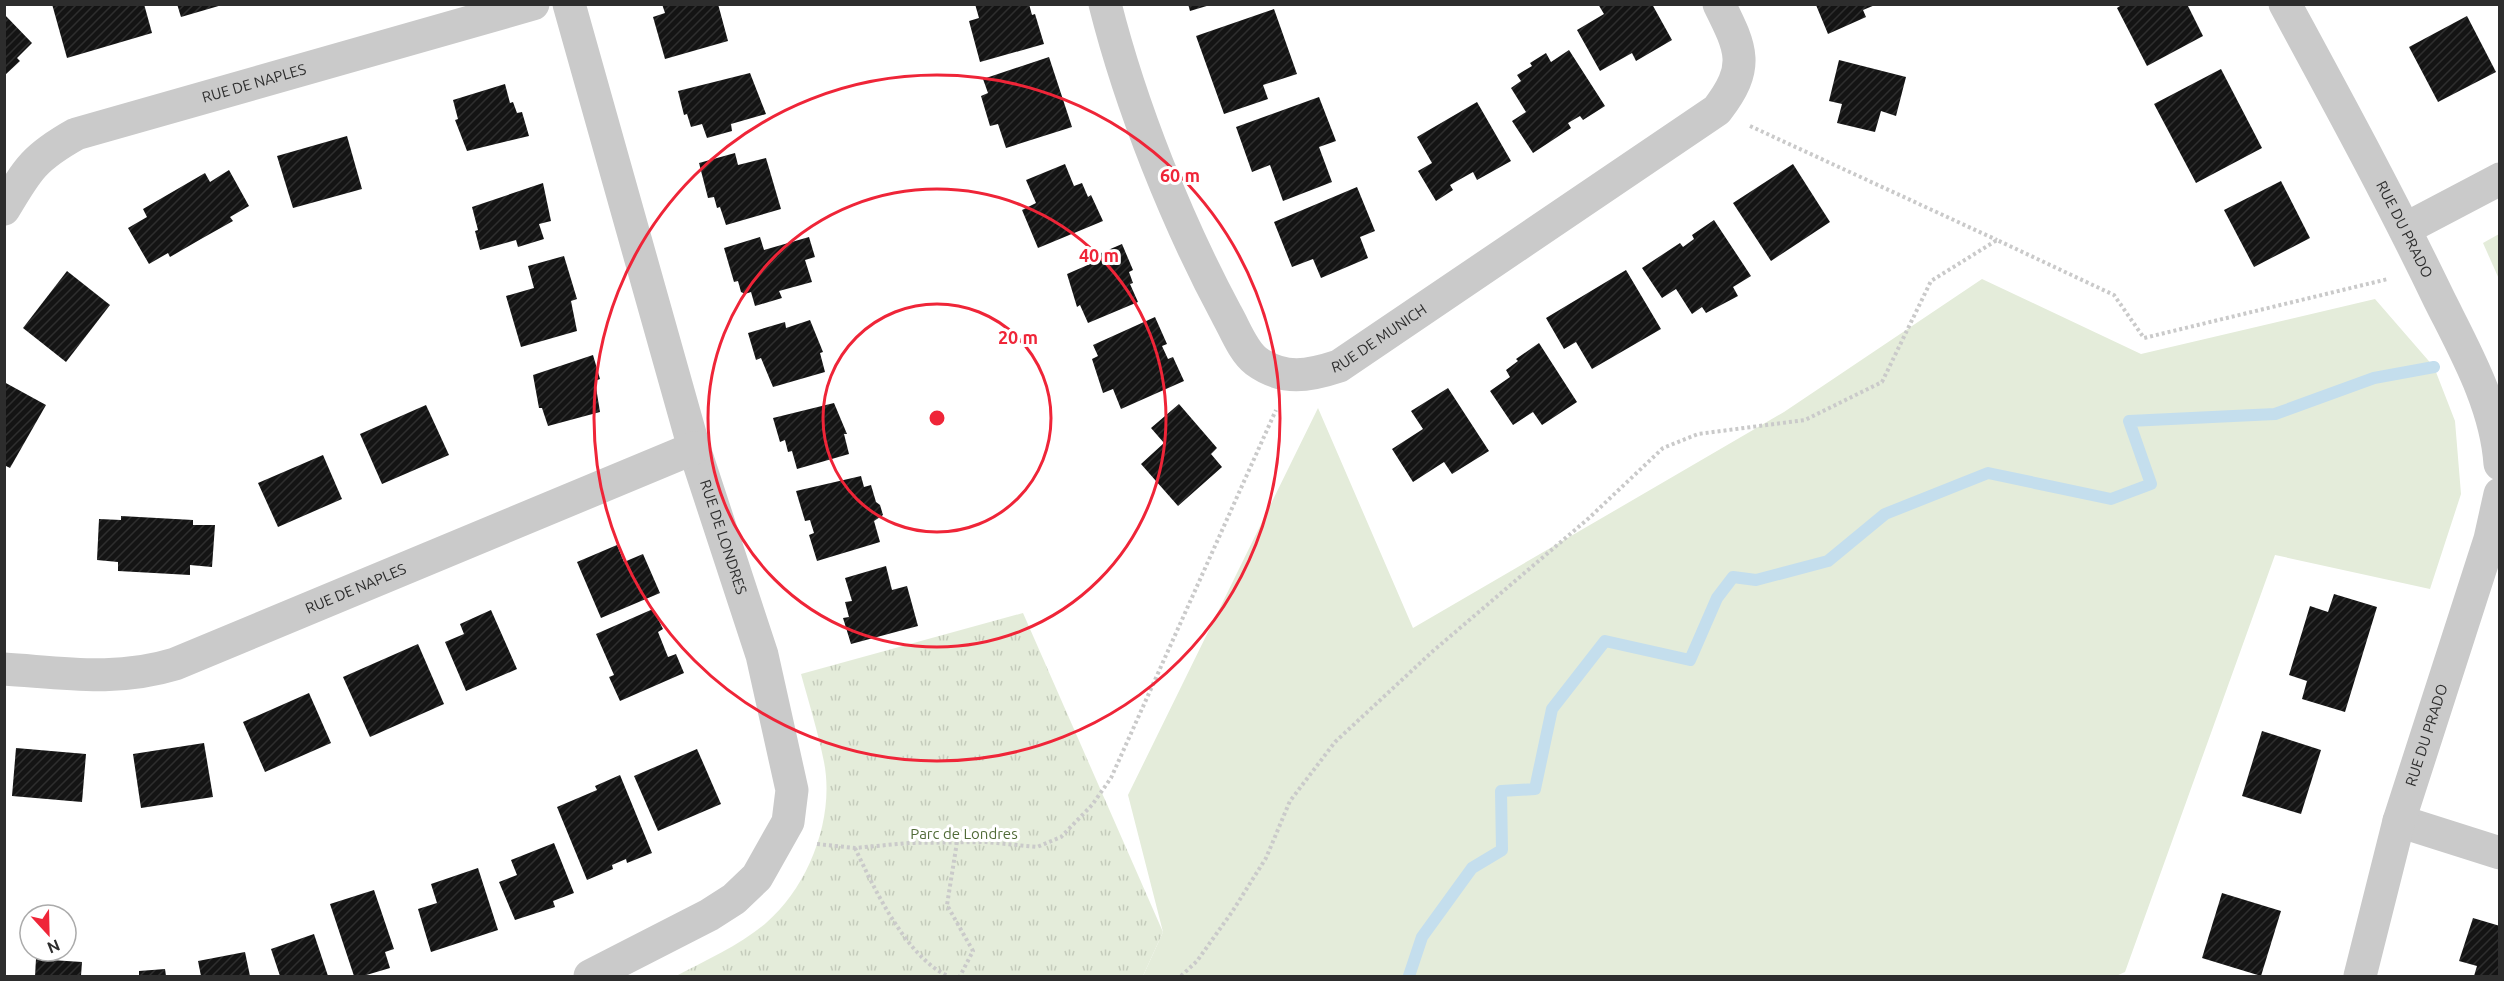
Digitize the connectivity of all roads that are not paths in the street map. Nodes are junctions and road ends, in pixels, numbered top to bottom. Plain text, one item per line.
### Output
1 (533, 4) edge
2 (569, 4) edge
3 (1105, 4) edge
4 (1719, 4) edge
5 (2285, 4) edge
6 (2499, 179) edge
7 (4, 209) edge
8 (2406, 229) junction
9 (694, 448) junction
10 (2499, 464) edge
11 (2499, 494) edge
12 (4, 669) edge
13 (2399, 821) junction
14 (2499, 853) edge
15 (590, 976) edge
16 (2360, 976) edge

1 - 7 street, RUE DE NAPLES
2 - 9 street, RUE DE LONDRES
3 - 4 street, RUE DE MUNICH
5 - 8 street, RUE DU PRADO
6 - 8 street
8 - 10 street, RUE DU PRADO
9 - 12 street, RUE DE NAPLES
9 - 15 street, RUE DE LONDRES
11 - 13 street, RUE DU PRADO
13 - 14 street
13 - 16 street, RUE DU PRADO

